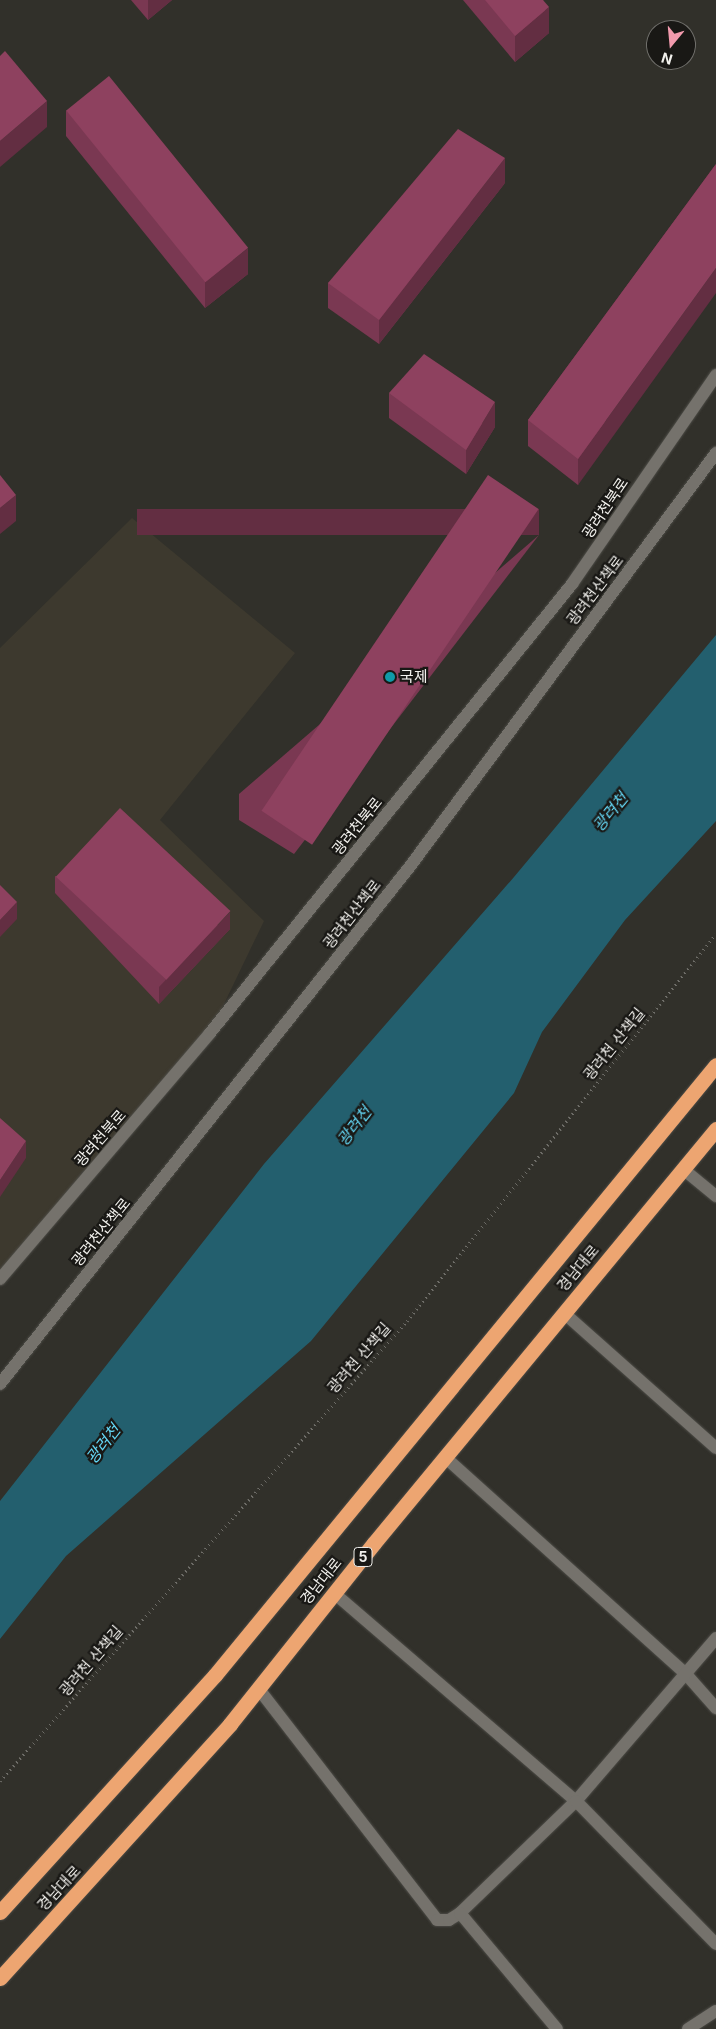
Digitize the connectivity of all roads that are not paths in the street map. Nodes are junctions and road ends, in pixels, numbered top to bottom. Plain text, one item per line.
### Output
1 (716, 375) edge
2 (715, 457) edge
3 (716, 1064) edge
4 (716, 1129) edge
5 (683, 1169) junction
6 (716, 1196) edge
7 (0, 1279) edge
8 (564, 1313) junction
9 (0, 1384) edge
10 (716, 1448) edge
11 (446, 1458) junction
12 (334, 1593) junction
13 (716, 1638) edge
14 (684, 1673) junction
15 (258, 1688) junction
16 (716, 1708) edge
17 (576, 1802) junction
18 (0, 1912) edge
19 (460, 1913) junction
20 (716, 1944) edge
21 (0, 1978) edge
22 (716, 2011) edge
23 (557, 2029) edge
24 (688, 2029) edge

1 - 7 street, 광려천북로
2 - 9 street, 광려천산책로
3 - 18 highway, 경남대로
4 - 5 highway, 경남대로 / 5
5 - 6 street
5 - 8 highway, 경남대로 / 5
8 - 10 street
8 - 11 highway, 경남대로 / 5
11 - 12 highway, 경남대로 / 5
11 - 14 street
12 - 15 highway, 경남대로 / 5
12 - 17 street
13 - 14 street
14 - 16 street
14 - 17 street
15 - 19 street
15 - 21 highway, 경남대로 / 5
17 - 19 street
17 - 20 street
19 - 23 street
22 - 24 street

